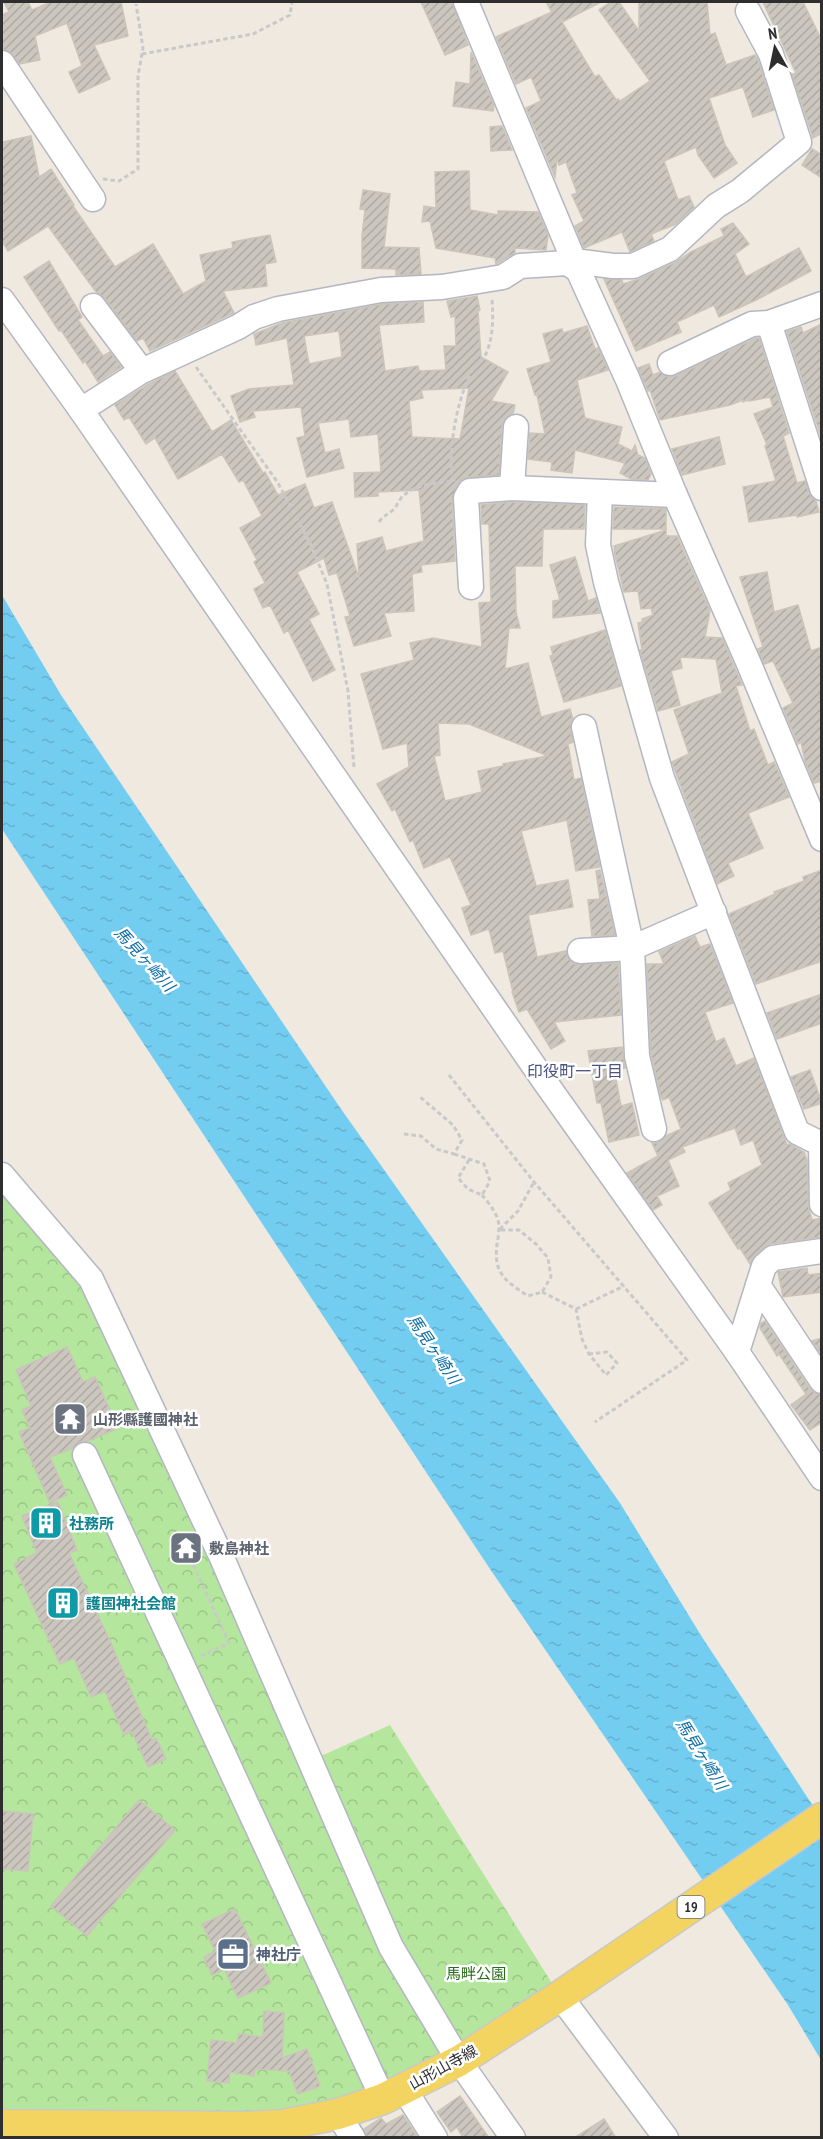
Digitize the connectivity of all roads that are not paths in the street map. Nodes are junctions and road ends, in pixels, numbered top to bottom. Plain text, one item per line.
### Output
1 (466, 2) edge
2 (748, 11) dead end
3 (2, 63) edge
4 (93, 199) dead end
5 (577, 266) junction
6 (2, 300) edge
7 (822, 304) edge
8 (93, 306) dead end
9 (769, 324) junction
10 (670, 363) dead end
11 (142, 371) junction
12 (81, 410) junction
13 (516, 427) dead end
14 (512, 488) junction
15 (822, 488) edge
16 (600, 493) junction
17 (675, 495) junction
18 (471, 587) dead end
19 (584, 727) dead end
20 (822, 840) edge
21 (714, 912) junction
22 (632, 948) junction
23 (580, 951) dead end
24 (654, 1129) dead end
25 (2, 1175) edge
26 (822, 1204) edge
27 (822, 1251) edge
28 (758, 1285) junction
29 (737, 1352) junction
30 (822, 1381) edge
31 (86, 1455) dead end
32 (822, 1478) edge
33 (822, 1818) edge
34 (560, 1996) junction
35 (459, 2061) junction
36 (394, 2094) junction
37 (2, 2125) edge
38 (346, 2126) edge
39 (245, 2132) edge
40 (435, 2138) edge
41 (513, 2138) edge
42 (666, 2138) edge

1 - 5 street
2 - 5 street
3 - 4 street
5 - 11 street
5 - 17 street
6 - 12 street
7 - 9 street
8 - 11 street
9 - 10 street
9 - 15 street
11 - 12 street
12 - 29 street
13 - 14 street
14 - 16 street
14 - 18 street
16 - 17 street
16 - 21 street
17 - 20 street
19 - 22 street
21 - 22 street
21 - 26 street
22 - 23 street
22 - 24 street
25 - 35 street
27 - 28 street
28 - 29 street
28 - 30 street
29 - 32 street
31 - 36 street
33 - 34 main road, 山形山寺線 / 19
34 - 35 main road, 山形山寺線 / 19
34 - 42 street
35 - 36 main road, 山形山寺線 / 19
35 - 41 street
36 - 38 main road, 山形山寺線 / 19
36 - 40 street
37 - 39 main road, 山形山寺線 / 19
38 - 39 main road, 山形山寺線 / 19

